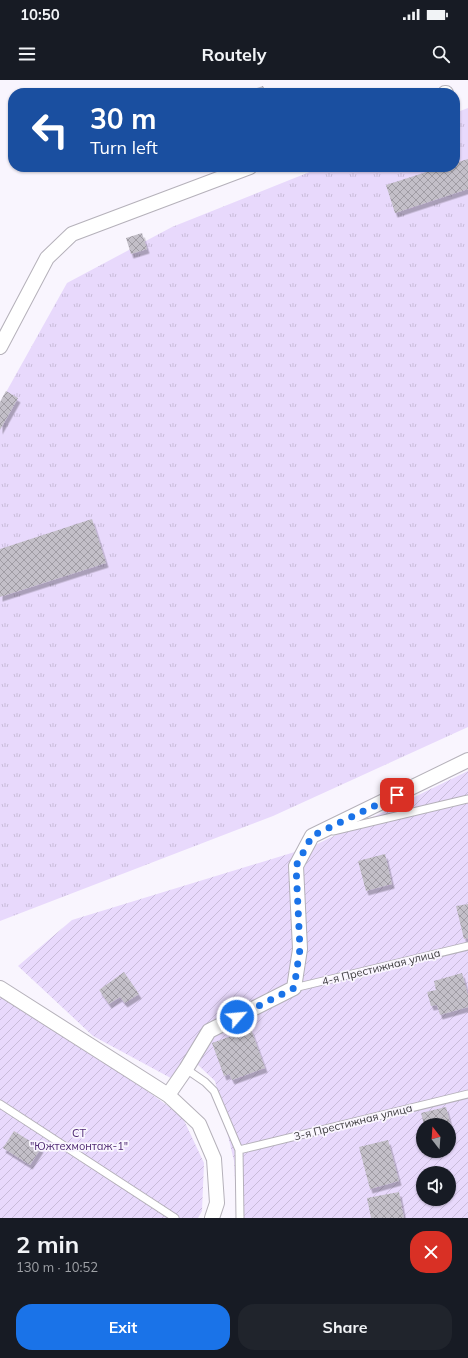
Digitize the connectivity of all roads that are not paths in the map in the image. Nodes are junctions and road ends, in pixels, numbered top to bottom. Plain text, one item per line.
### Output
1 (237, 172) edge
2 (0, 347) edge
3 (468, 760) edge
4 (468, 799) edge
5 (312, 836) junction
6 (468, 946) edge
7 (0, 988) edge
8 (294, 988) junction
9 (186, 1069) junction
10 (168, 1094) junction
11 (468, 1094) edge
12 (0, 1104) edge
13 (239, 1150) junction
14 (175, 1218) edge
15 (212, 1218) edge
16 (240, 1218) edge

1 - 2 street
3 - 5 street
4 - 5 lane
5 - 8 street
6 - 8 lane, 4-я Престижная улица
7 - 10 street
8 - 9 street
9 - 10 street
9 - 13 lane
10 - 15 street
11 - 13 lane, 3-я Престижная улица
12 - 14 lane
13 - 16 lane

